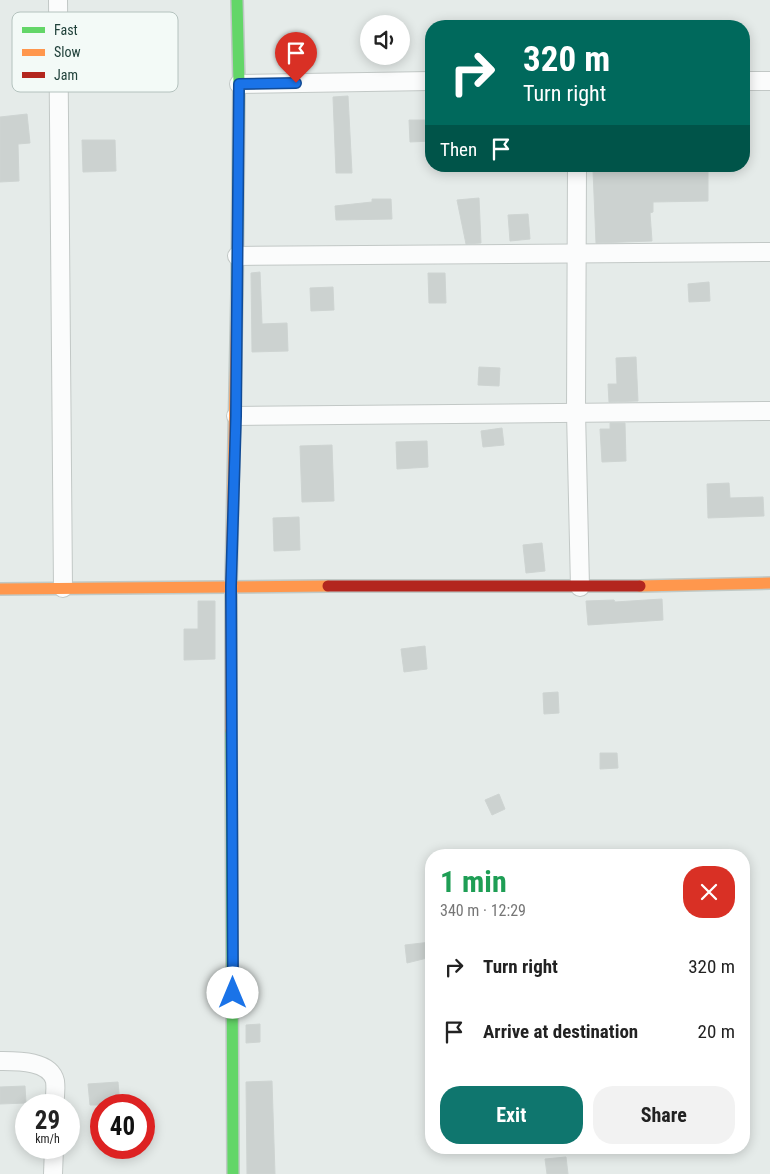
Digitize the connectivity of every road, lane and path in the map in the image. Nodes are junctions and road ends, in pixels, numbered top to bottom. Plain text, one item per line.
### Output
1 (237, 0) edge
2 (425, 81) edge
3 (750, 81) edge
4 (770, 81) edge
5 (239, 84) junction
6 (59, 92) edge
7 (577, 172) edge
8 (770, 252) edge
9 (577, 253) junction
10 (237, 256) junction
11 (770, 411) edge
12 (576, 412) junction
13 (236, 416) junction
14 (770, 583) edge
15 (231, 586) junction
16 (580, 587) junction
17 (63, 588) junction
18 (0, 589) edge
19 (0, 1061) edge
20 (54, 1094) edge
21 (54, 1159) edge
22 (54, 1174) edge
23 (233, 1174) edge

1 - 5 street
2 - 5 street
3 - 4 street
5 - 10 street
6 - 17 street
7 - 9 street
8 - 9 street
9 - 10 street
9 - 12 street
10 - 13 street
11 - 12 street
12 - 13 street
12 - 16 street
13 - 15 street
14 - 16 street
15 - 16 street
15 - 17 street
15 - 23 street
17 - 18 street
19 - 20 street
21 - 22 street

